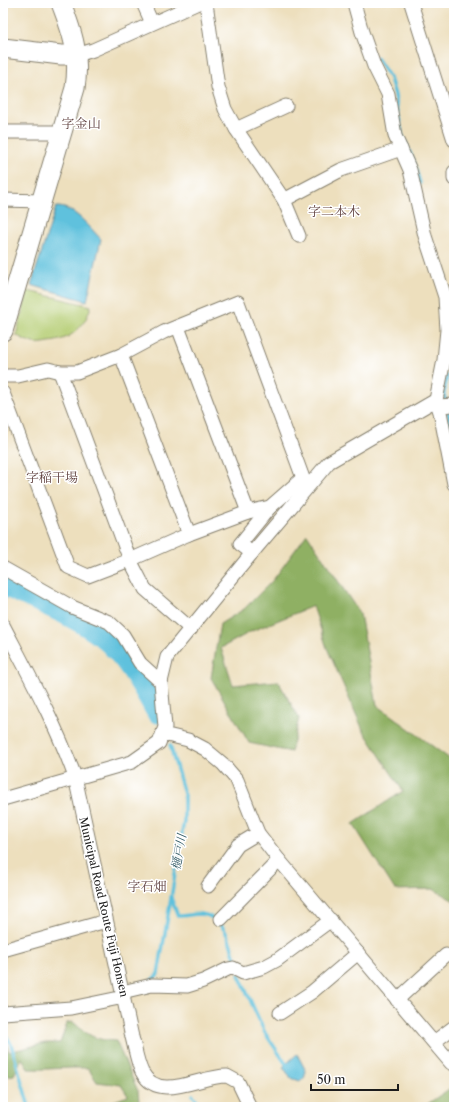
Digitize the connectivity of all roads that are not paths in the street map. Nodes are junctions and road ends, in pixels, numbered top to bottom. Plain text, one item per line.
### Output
1 (61, 3) edge
2 (143, 3) edge
3 (198, 3) edge
4 (206, 3) edge
5 (354, 3) edge
6 (411, 3) edge
7 (152, 23) junction
8 (3, 48) edge
9 (77, 55) junction
10 (286, 106) dead end
11 (236, 129) junction
12 (3, 132) edge
13 (62, 132) junction
14 (454, 140) edge
15 (401, 149) junction
16 (454, 172) edge
17 (454, 179) edge
18 (3, 200) edge
19 (284, 200) junction
20 (41, 201) junction
21 (299, 236) dead end
22 (178, 327) junction
23 (3, 331) edge
24 (121, 354) junction
25 (60, 372) junction
26 (3, 376) edge
27 (3, 393) edge
28 (437, 403) junction
29 (454, 405) edge
30 (454, 484) edge
31 (270, 507) junction
32 (248, 512) junction
33 (189, 534) junction
34 (252, 553) junction
35 (130, 560) junction
36 (3, 568) edge
37 (3, 625) edge
38 (191, 629) junction
39 (161, 682) junction
40 (162, 734) junction
41 (75, 777) junction
42 (3, 799) edge
43 (258, 833) junction
44 (279, 860) junction
45 (208, 886) dead end
46 (221, 919) dead end
47 (331, 920) junction
48 (106, 921) junction
49 (3, 950) edge
50 (358, 953) junction
51 (446, 955) dead end
52 (123, 994) junction
53 (398, 1000) junction
54 (3, 1013) edge
55 (280, 1013) dead end
56 (454, 1027) edge
57 (434, 1042) junction
58 (454, 1064) edge
59 (250, 1107) edge

1 - 9 street
2 - 7 street
3 - 7 street
4 - 11 street
5 - 15 street
6 - 14 street
7 - 9 street
8 - 9 street
9 - 13 street
10 - 11 street
11 - 19 street
12 - 13 street
13 - 20 street
15 - 19 street
15 - 28 street
16 - 17 street
18 - 20 street
19 - 21 street
20 - 23 street
22 - 24 street
22 - 31 street
22 - 32 street
24 - 25 street
24 - 33 street
25 - 26 street
25 - 35 street
27 - 35 street
28 - 29 street
28 - 30 street
28 - 34 street
31 - 32 street
31 - 34 street
32 - 33 street
33 - 35 street
34 - 38 street
35 - 38 street
36 - 39 street
37 - 41 street, Municipal Road Route Fuji Honsen
38 - 39 street
39 - 40 street
40 - 41 street
40 - 43 street
41 - 42 street
41 - 48 street, Municipal Road Route Fuji Honsen
43 - 44 street
43 - 45 street
44 - 46 street
44 - 47 street
47 - 50 street
47 - 52 street
48 - 49 street
48 - 52 street, Municipal Road Route Fuji Honsen
50 - 53 street
50 - 55 street
51 - 53 street
52 - 54 street
52 - 59 street, Municipal Road Route Fuji Honsen
53 - 57 street
56 - 57 street
57 - 58 street

